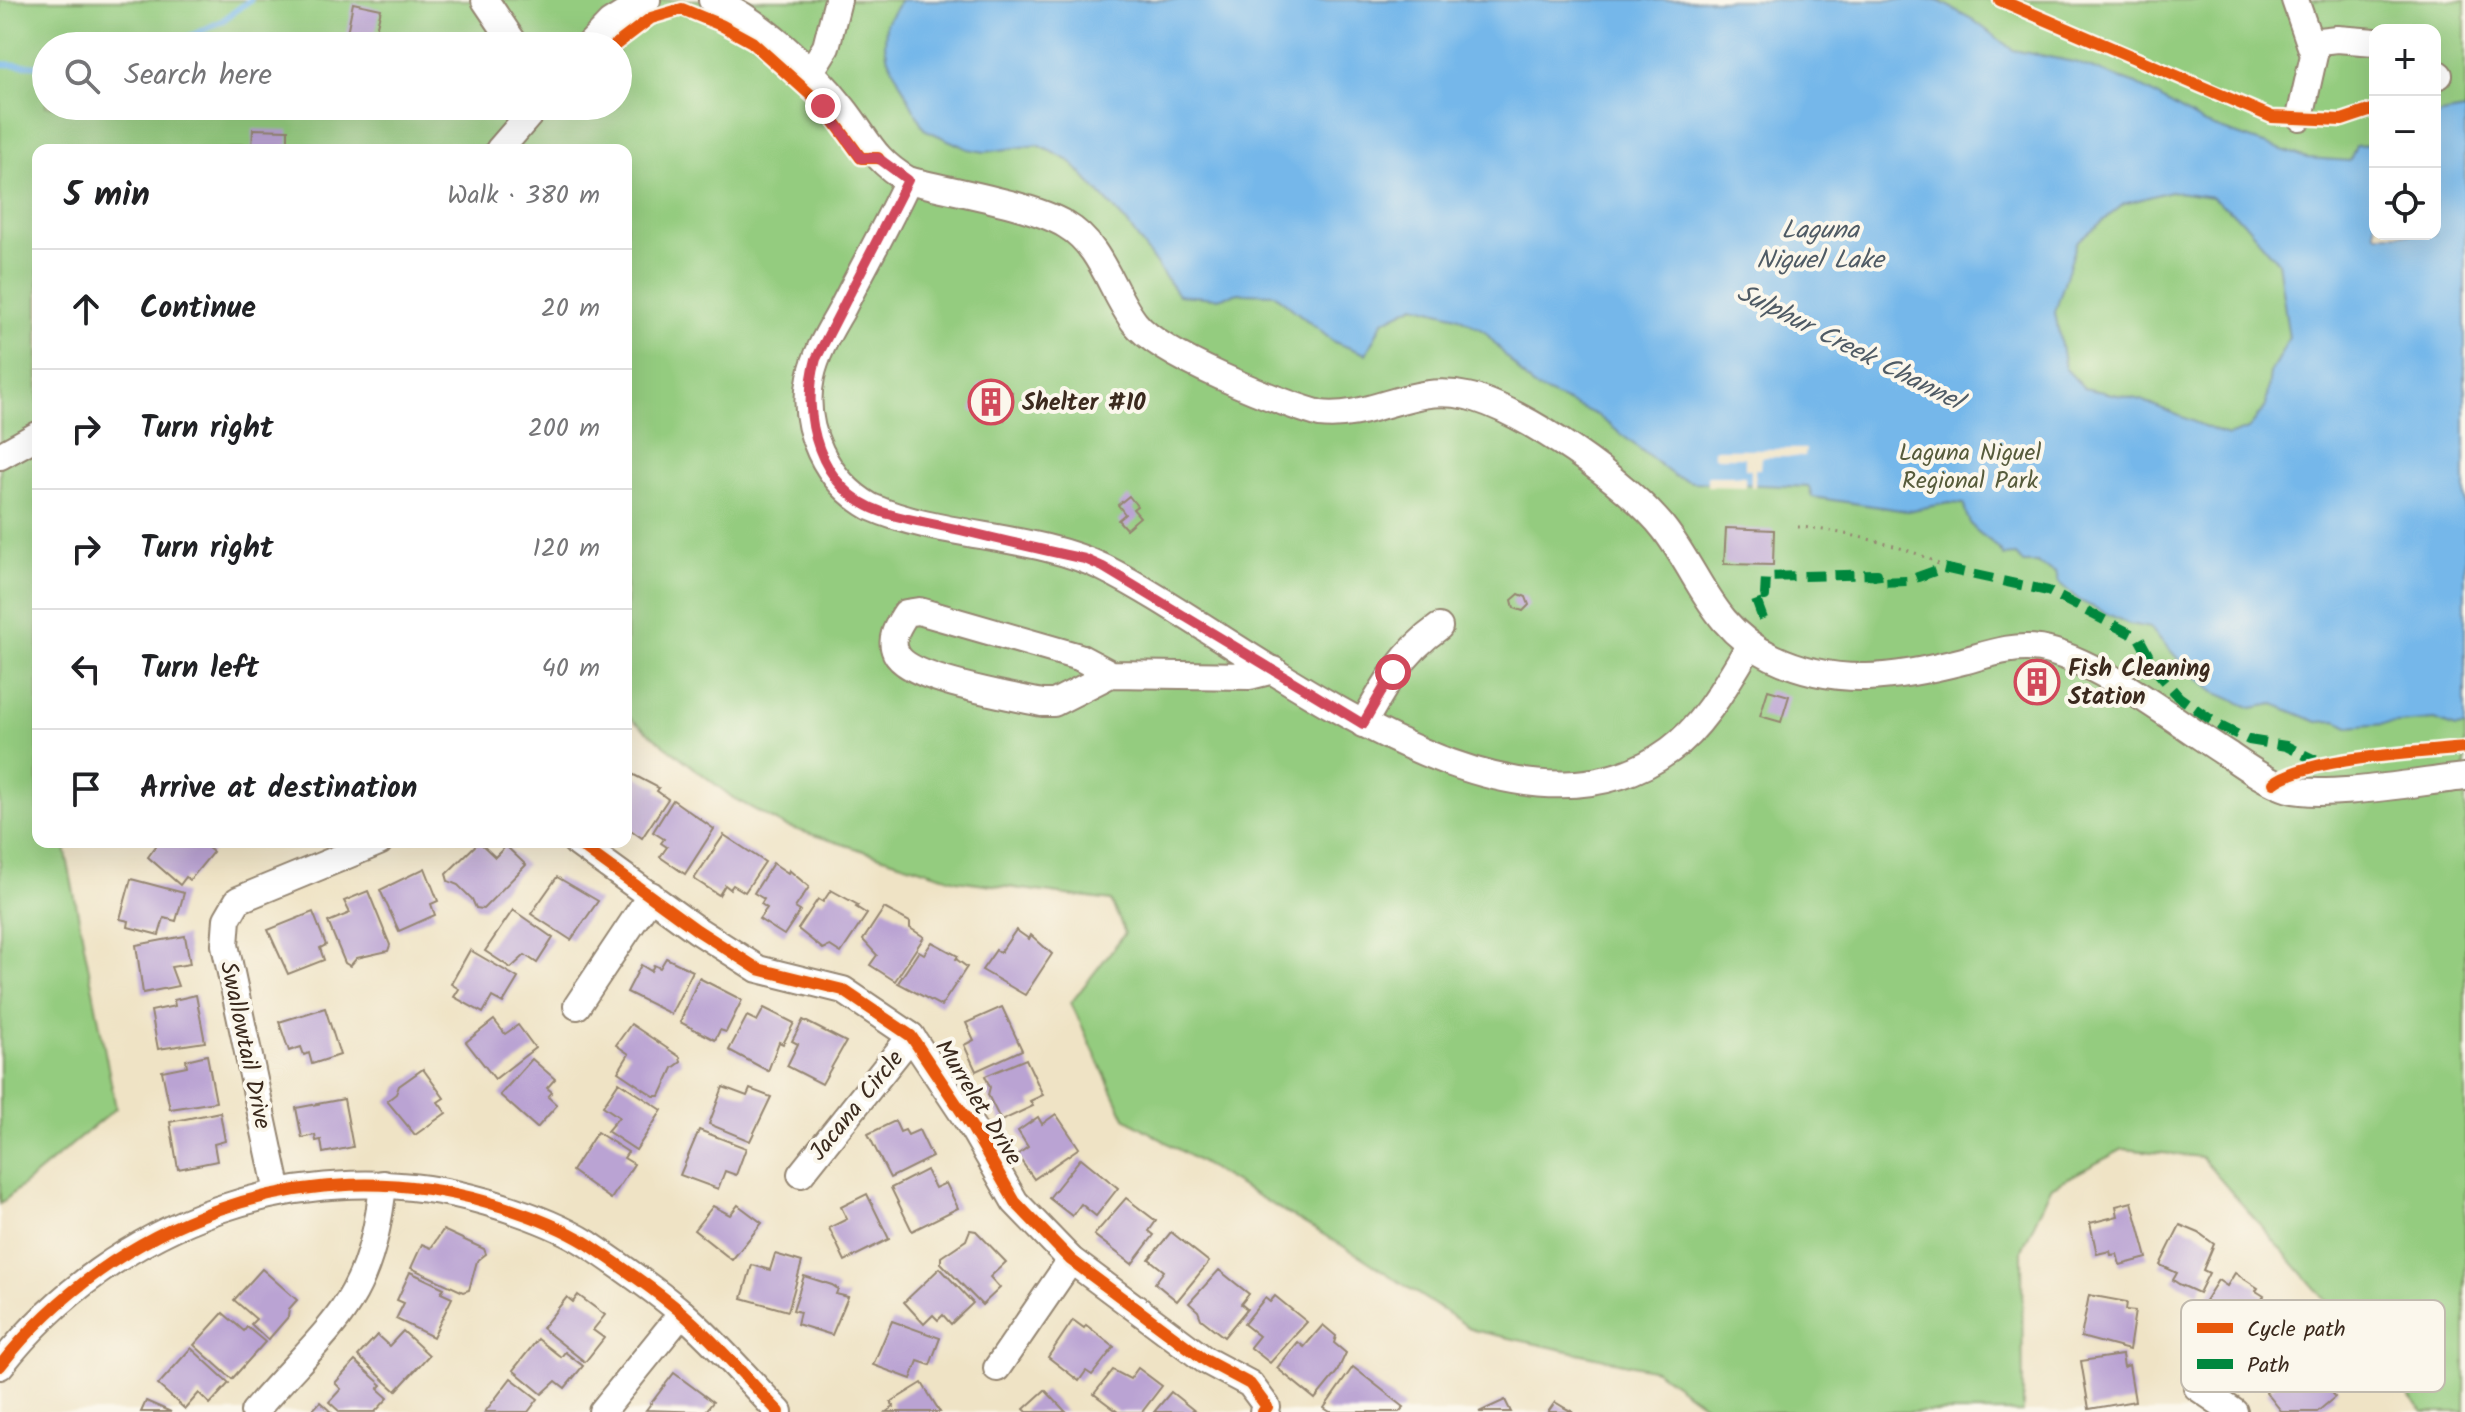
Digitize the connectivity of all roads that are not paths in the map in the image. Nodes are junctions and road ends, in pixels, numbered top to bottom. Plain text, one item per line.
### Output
1 (485, 0) edge
2 (647, 0) edge
3 (712, 0) edge
4 (838, 0) edge
5 (2295, 0) edge
6 (507, 32) edge
7 (601, 32) edge
8 (2310, 42) junction
9 (2369, 42) edge
10 (809, 74) junction
11 (2300, 117) dead end
12 (525, 120) edge
13 (504, 144) edge
14 (908, 180) junction
15 (32, 438) edge
16 (0, 456) edge
17 (1439, 627) dead end
18 (1750, 645) junction
19 (1274, 670) junction
20 (1111, 674) junction
21 (1363, 724) junction
22 (2465, 777) edge
23 (364, 848) edge
24 (584, 848) edge
25 (651, 895) junction
26 (577, 1006) dead end
27 (911, 1036) junction
28 (801, 1174) dead end
29 (383, 1184) junction
30 (278, 1192) junction
31 (1071, 1260) junction
32 (682, 1313) junction
33 (0, 1366) edge
34 (997, 1368) dead end
35 (2204, 1392) edge
36 (254, 1412) edge
37 (602, 1412) edge
38 (779, 1412) edge
39 (1263, 1412) edge
40 (2234, 1412) edge

1 - 6 street
2 - 7 street
3 - 10 street
4 - 10 street
5 - 8 street
8 - 9 street
8 - 11 street
10 - 14 street
12 - 13 street
14 - 18 street
14 - 19 street
15 - 16 street
17 - 21 street
18 - 21 street
18 - 22 street
19 - 20 street
19 - 21 street
20 - 20 street
23 - 30 street, Swallowtail Drive
24 - 25 street, Murrelet Drive
25 - 26 street
25 - 27 street, Murrelet Drive
27 - 28 street, Jacana Circle
27 - 31 street, Murrelet Drive
29 - 30 street
29 - 32 street
29 - 36 street
30 - 33 street
31 - 34 street
31 - 39 street, Murrelet Drive
32 - 37 street
32 - 38 street
35 - 40 street

